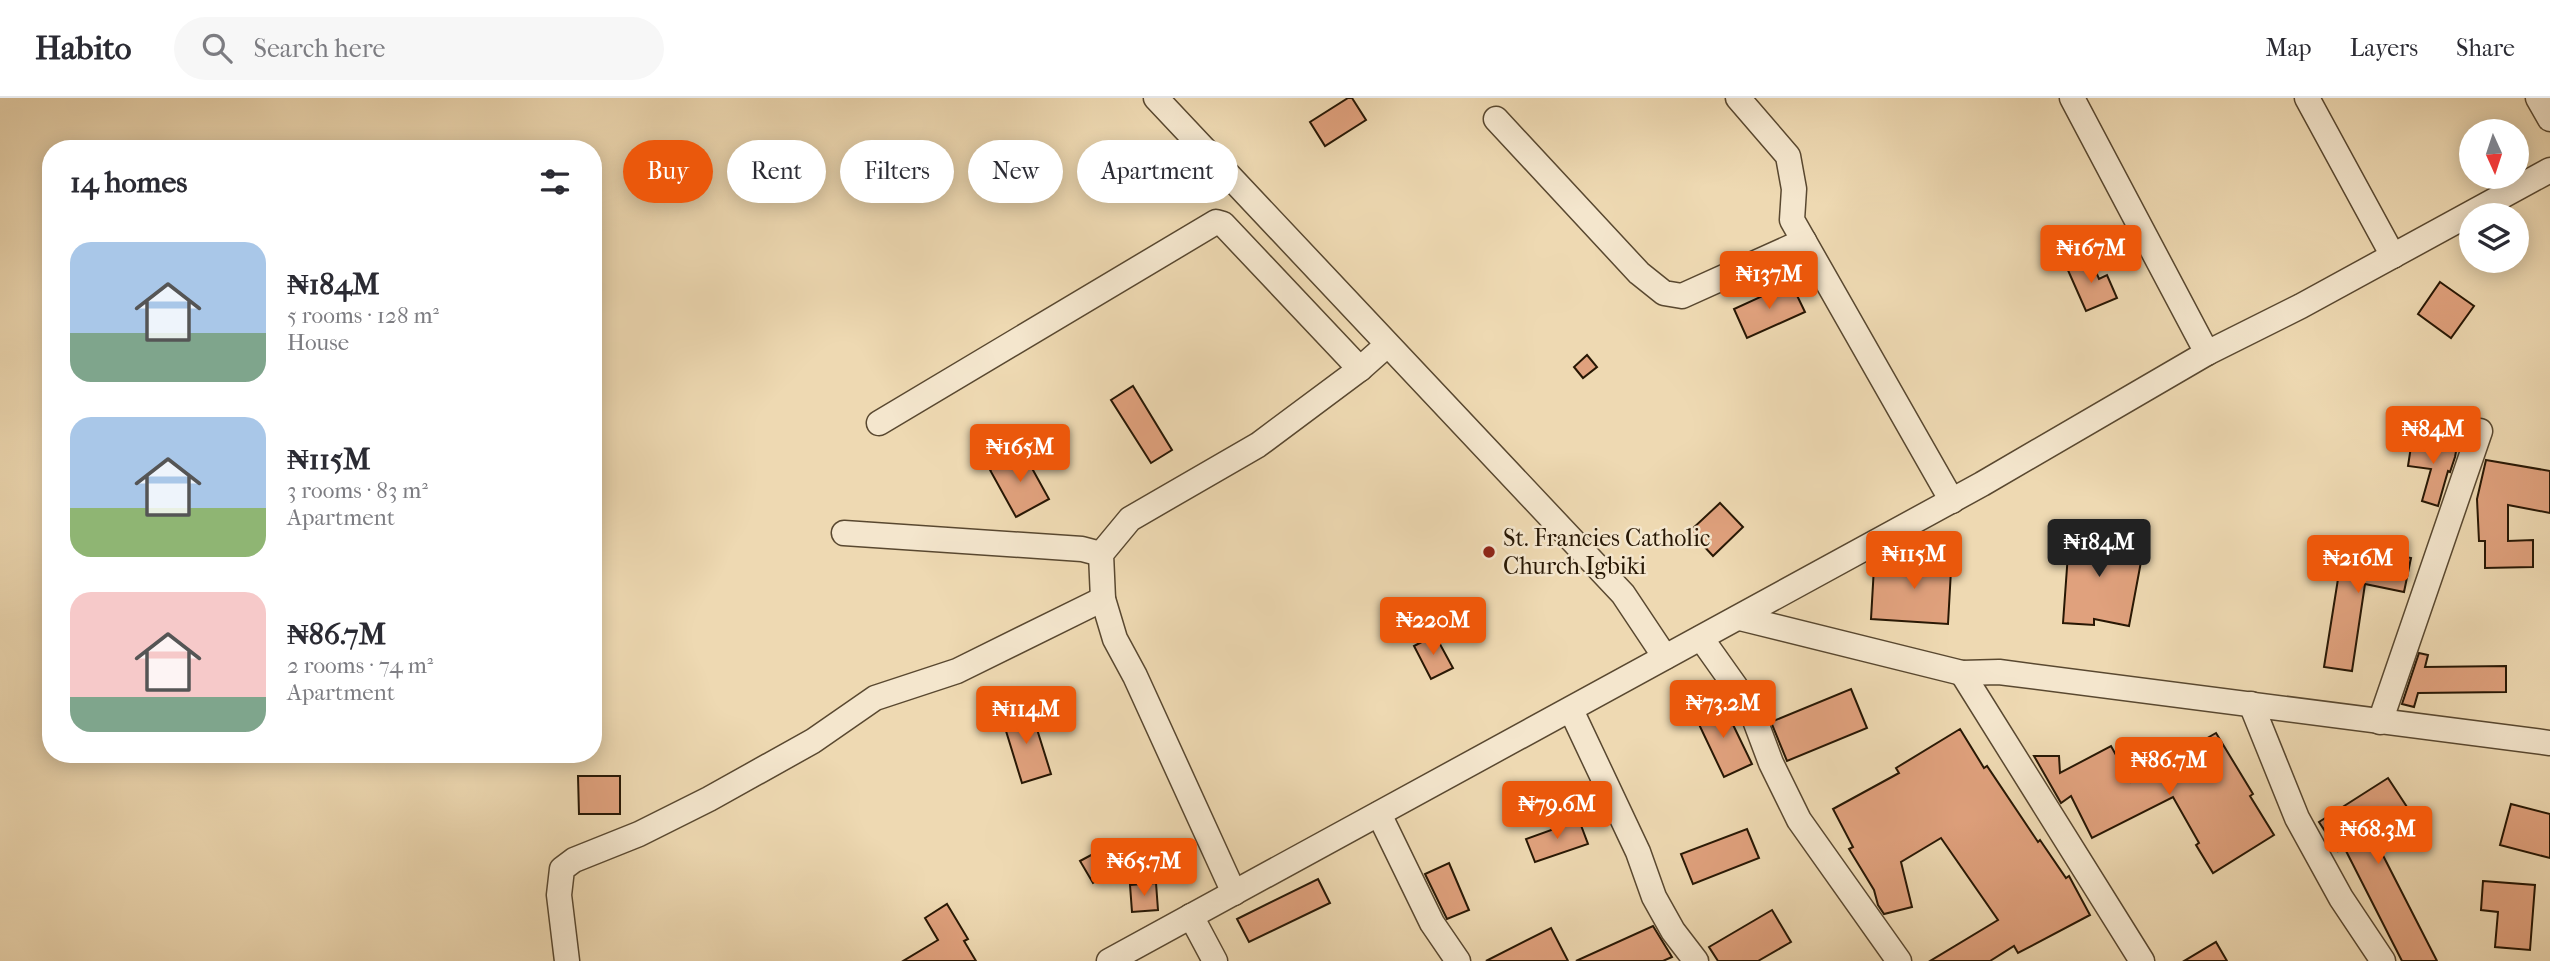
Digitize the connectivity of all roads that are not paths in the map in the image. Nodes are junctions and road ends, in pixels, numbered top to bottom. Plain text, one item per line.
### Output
1 (1156, 98) edge
2 (1738, 98) edge
3 (2072, 98) edge
4 (2307, 98) edge
5 (2538, 98) edge
6 (1496, 119) dead end
7 (2550, 119) edge
8 (2550, 170) edge
9 (1804, 241) junction
10 (2393, 256) junction
11 (1387, 345) junction
12 (2207, 353) junction
13 (1360, 369) junction
14 (879, 423) dead end
15 (2480, 431) dead end
16 (1952, 501) junction
17 (844, 533) dead end
18 (1101, 554) junction
19 (1103, 599) junction
20 (1740, 618) junction
21 (1702, 638) junction
22 (1665, 657) junction
23 (1962, 673) junction
24 (2251, 704) junction
25 (1571, 710) junction
26 (2380, 722) junction
27 (2550, 743) edge
28 (1379, 814) junction
29 (1234, 892) junction
30 (1191, 916) junction
31 (567, 961) edge
32 (1109, 961) edge
33 (1215, 961) edge
34 (1458, 961) edge
35 (1696, 961) edge
36 (1899, 961) edge
37 (2143, 961) edge
38 (2383, 961) edge

1 - 11 street
2 - 9 street
3 - 12 street
4 - 10 street
5 - 7 street
6 - 9 street
8 - 10 street
9 - 16 street
10 - 12 street
11 - 13 street
11 - 22 street
12 - 16 street
13 - 14 street
13 - 18 street
15 - 26 street
16 - 20 street
17 - 18 street
18 - 19 street
19 - 29 street
19 - 31 street
20 - 21 street
20 - 23 street
21 - 22 street
21 - 36 street
22 - 25 street
23 - 24 street
23 - 37 street
24 - 26 street
24 - 38 street
25 - 28 street
25 - 35 street
26 - 27 street
28 - 29 street
28 - 34 street
29 - 30 street
30 - 32 street
30 - 33 street

